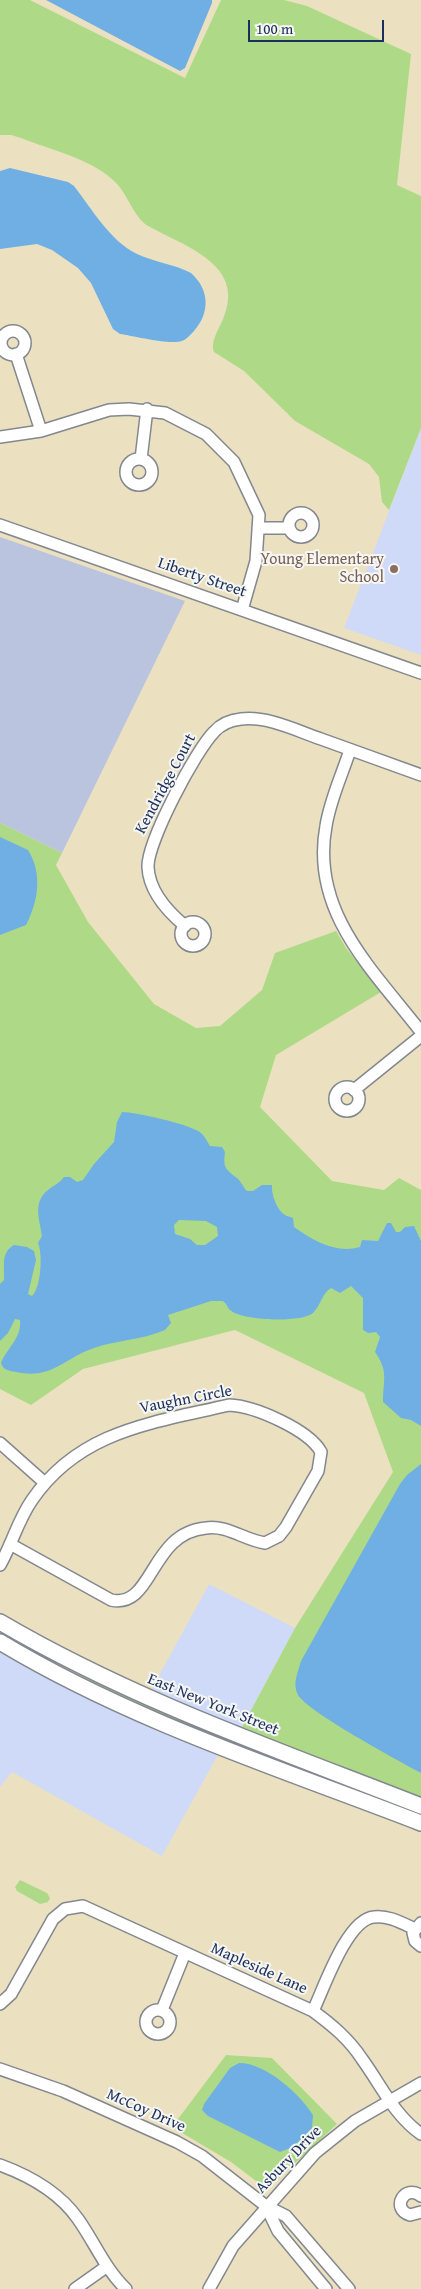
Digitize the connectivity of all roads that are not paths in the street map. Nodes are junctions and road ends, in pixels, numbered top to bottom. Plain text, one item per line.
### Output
1 (16, 354) dead end
2 (147, 409) junction
3 (41, 431) junction
4 (0, 437) edge
5 (141, 459) dead end
6 (0, 524) edge
7 (258, 528) junction
8 (289, 528) dead end
9 (242, 610) junction
10 (421, 673) edge
11 (350, 750) junction
12 (421, 774) edge
13 (185, 926) dead end
14 (421, 1032) edge
15 (421, 1036) edge
16 (354, 1090) dead end
17 (0, 1443) edge
18 (46, 1484) junction
19 (10, 1544) junction
20 (0, 1565) edge
21 (0, 1622) edge
22 (0, 1642) edge
23 (421, 1806) edge
24 (421, 1823) edge
25 (418, 1926) edge
26 (421, 1946) edge
27 (186, 1953) junction
28 (0, 2004) edge
29 (162, 2010) dead end
30 (313, 2011) junction
31 (0, 2069) edge
32 (421, 2083) edge
33 (390, 2102) junction
34 (421, 2134) edge
35 (0, 2165) edge
36 (420, 2194) edge
37 (266, 2206) junction
38 (421, 2212) edge
39 (106, 2267) junction
40 (75, 2289) edge
41 (126, 2289) edge
42 (209, 2289) edge
43 (326, 2289) edge
44 (349, 2289) edge

1 - 3 street
2 - 3 street
2 - 5 street
2 - 7 street
3 - 4 street
6 - 9 street, Liberty Street
7 - 8 street
7 - 9 street
9 - 10 street, Liberty Street
11 - 12 street, Kendridge Court
11 - 13 street, Kendridge Court
11 - 14 street
15 - 16 street
17 - 18 street
18 - 19 street, Vaughn Circle
18 - 19 street, Vaughn Circle
19 - 20 street, Vaughn Circle
21 - 23 main road, East New York Street
22 - 24 main road
25 - 26 street
25 - 30 street
27 - 28 street, Mapleside Lane
27 - 29 street
27 - 30 street, Mapleside Lane
30 - 33 street, Mapleside Lane
31 - 37 street, McCoy Drive
32 - 33 street, Asbury Drive
33 - 34 street, Mapleside Lane
33 - 37 street, Asbury Drive
35 - 39 street
36 - 38 street
37 - 42 street, Asbury Drive
37 - 43 street, McCoy Drive
37 - 44 street, McCoy Drive
39 - 40 street
39 - 41 street

